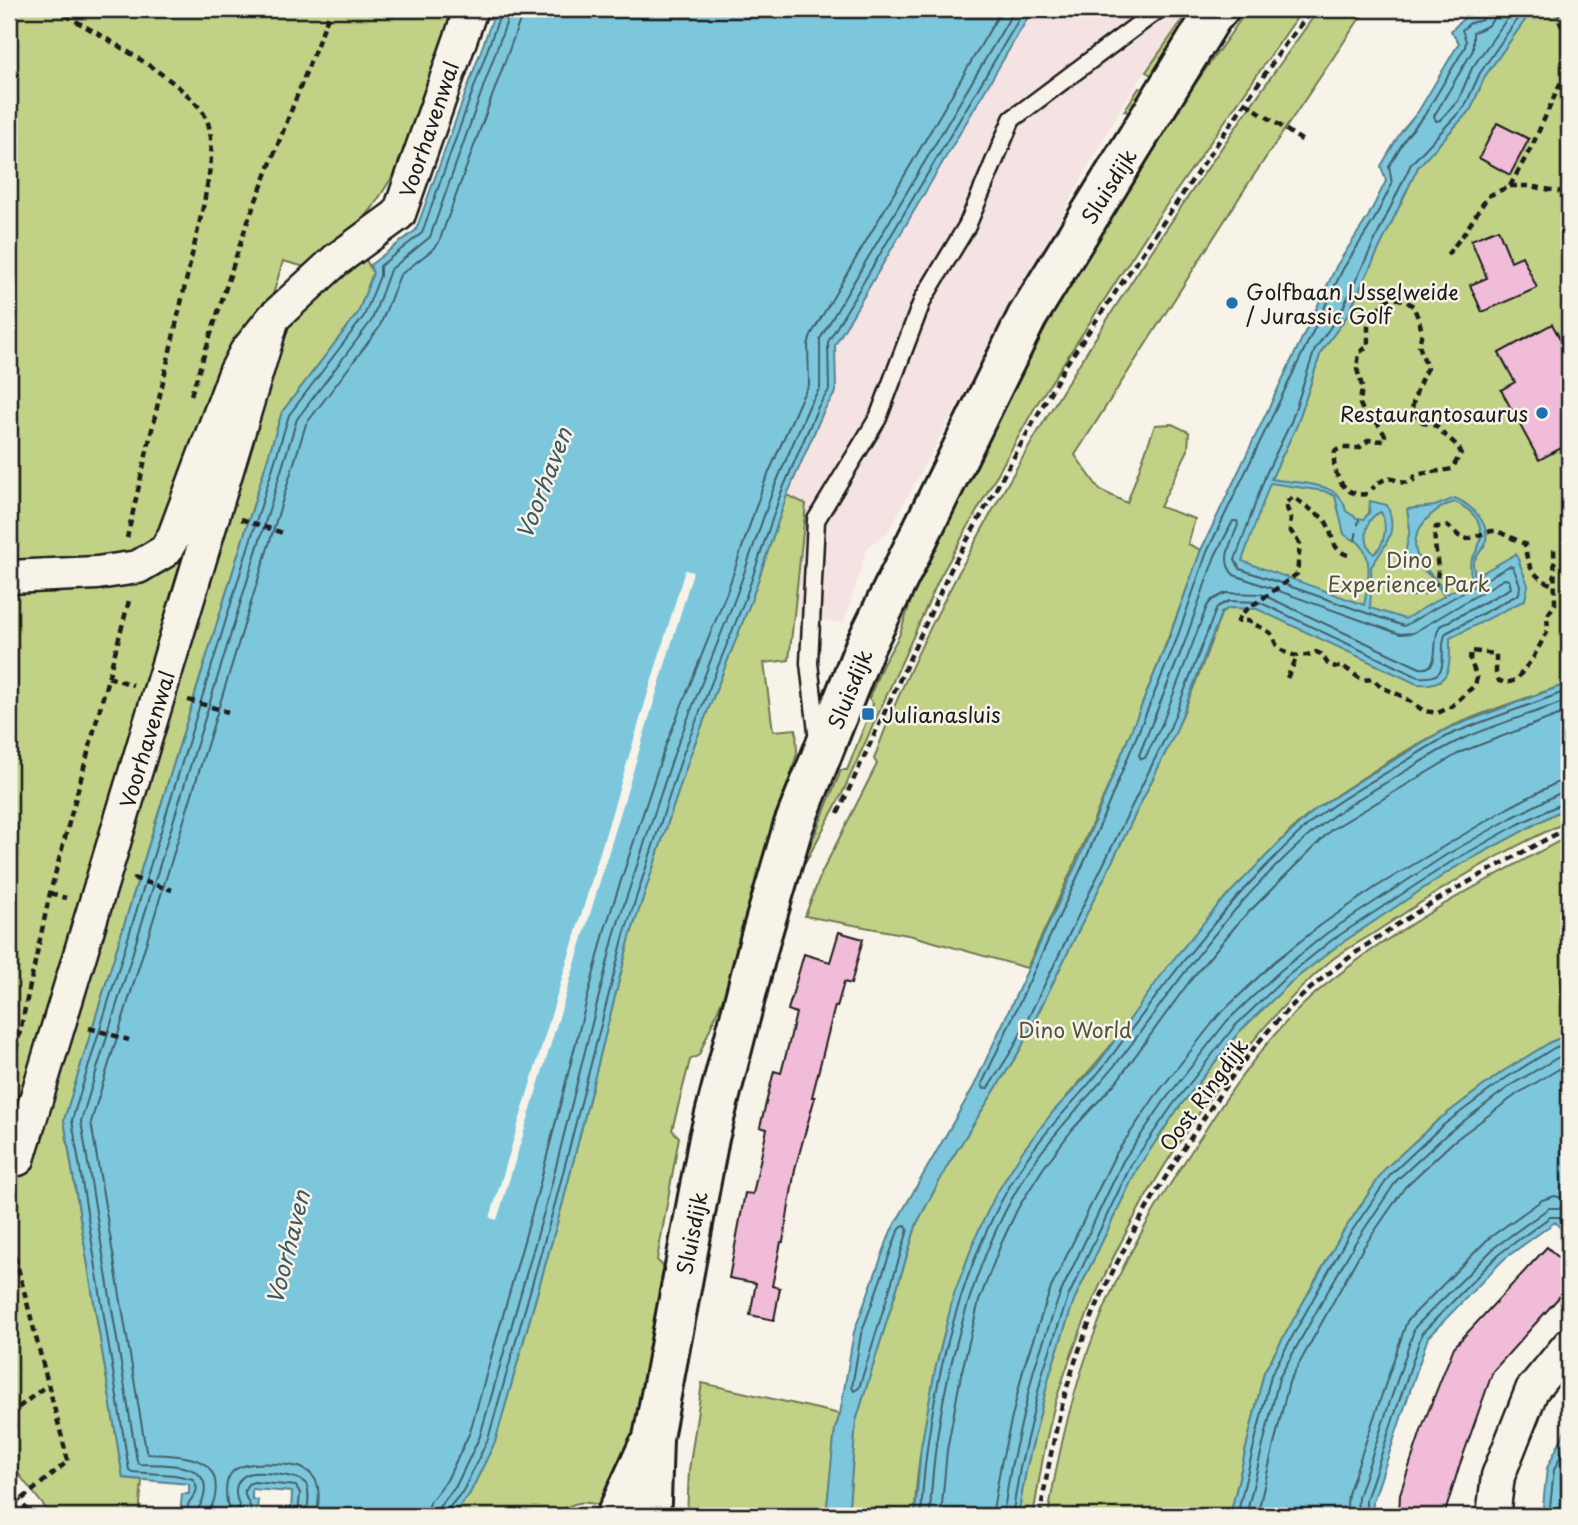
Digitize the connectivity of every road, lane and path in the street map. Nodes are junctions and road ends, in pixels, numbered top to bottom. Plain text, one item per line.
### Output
1 (55, 9) edge
2 (471, 9) edge
3 (1159, 9) edge
4 (1219, 9) edge
5 (1313, 9) edge
6 (1558, 9) edge
7 (1569, 41) edge
8 (1569, 64) edge
9 (1246, 103) junction
10 (1303, 141) dead end
11 (1510, 186) junction
12 (1569, 193) edge
13 (1447, 254) dead end
14 (273, 318) junction
15 (1373, 489) dead end
16 (1367, 494) dead end
17 (231, 516) dead end
18 (284, 533) dead end
19 (1554, 546) dead end
20 (1348, 555) dead end
21 (138, 567) junction
22 (9, 577) edge
23 (1388, 586) dead end
24 (1554, 586) junction
25 (1297, 657) junction
26 (108, 677) dead end
27 (1287, 678) dead end
28 (134, 685) dead end
29 (188, 700) dead end
30 (228, 712) dead end
31 (865, 756) dead end
32 (820, 761) junction
33 (1569, 828) edge
34 (121, 874) dead end
35 (172, 890) dead end
36 (50, 893) dead end
37 (74, 900) dead end
38 (86, 1027) dead end
39 (129, 1040) dead end
40 (18, 1159) dead end
41 (9, 1233) edge
42 (1569, 1345) edge
43 (47, 1385) junction
44 (9, 1415) edge
45 (653, 1438) junction
46 (9, 1487) edge
47 (20, 1501) junction
48 (32, 1516) edge
49 (615, 1516) edge
50 (647, 1516) edge
51 (1040, 1516) edge
52 (1493, 1516) edge

1 - 21 path
2 - 14 street, Voorhavenwal
3 - 32 lane
4 - 32 street, Sluisdijk
5 - 9 path, Sluisdijk
6 - 7 path
8 - 11 path
9 - 10 path
9 - 31 path, Sluisdijk
11 - 12 path
11 - 13 path
14 - 21 street, Voorhavenwal
14 - 40 street, Voorhavenwal
15 - 16 path
17 - 18 path
19 - 24 path
20 - 25 path
21 - 22 street, Voorhavenwal
23 - 24 path
24 - 25 path
25 - 27 path
26 - 28 path
29 - 30 path
32 - 45 street, Sluisdijk
33 - 51 path, Oost Ringdijk
34 - 35 path
36 - 37 path
38 - 39 path
41 - 43 path
42 - 52 street
43 - 44 path
43 - 47 path
45 - 49 street, Sluisdijk
45 - 50 street, Sluisdijk
46 - 47 path
47 - 48 path

